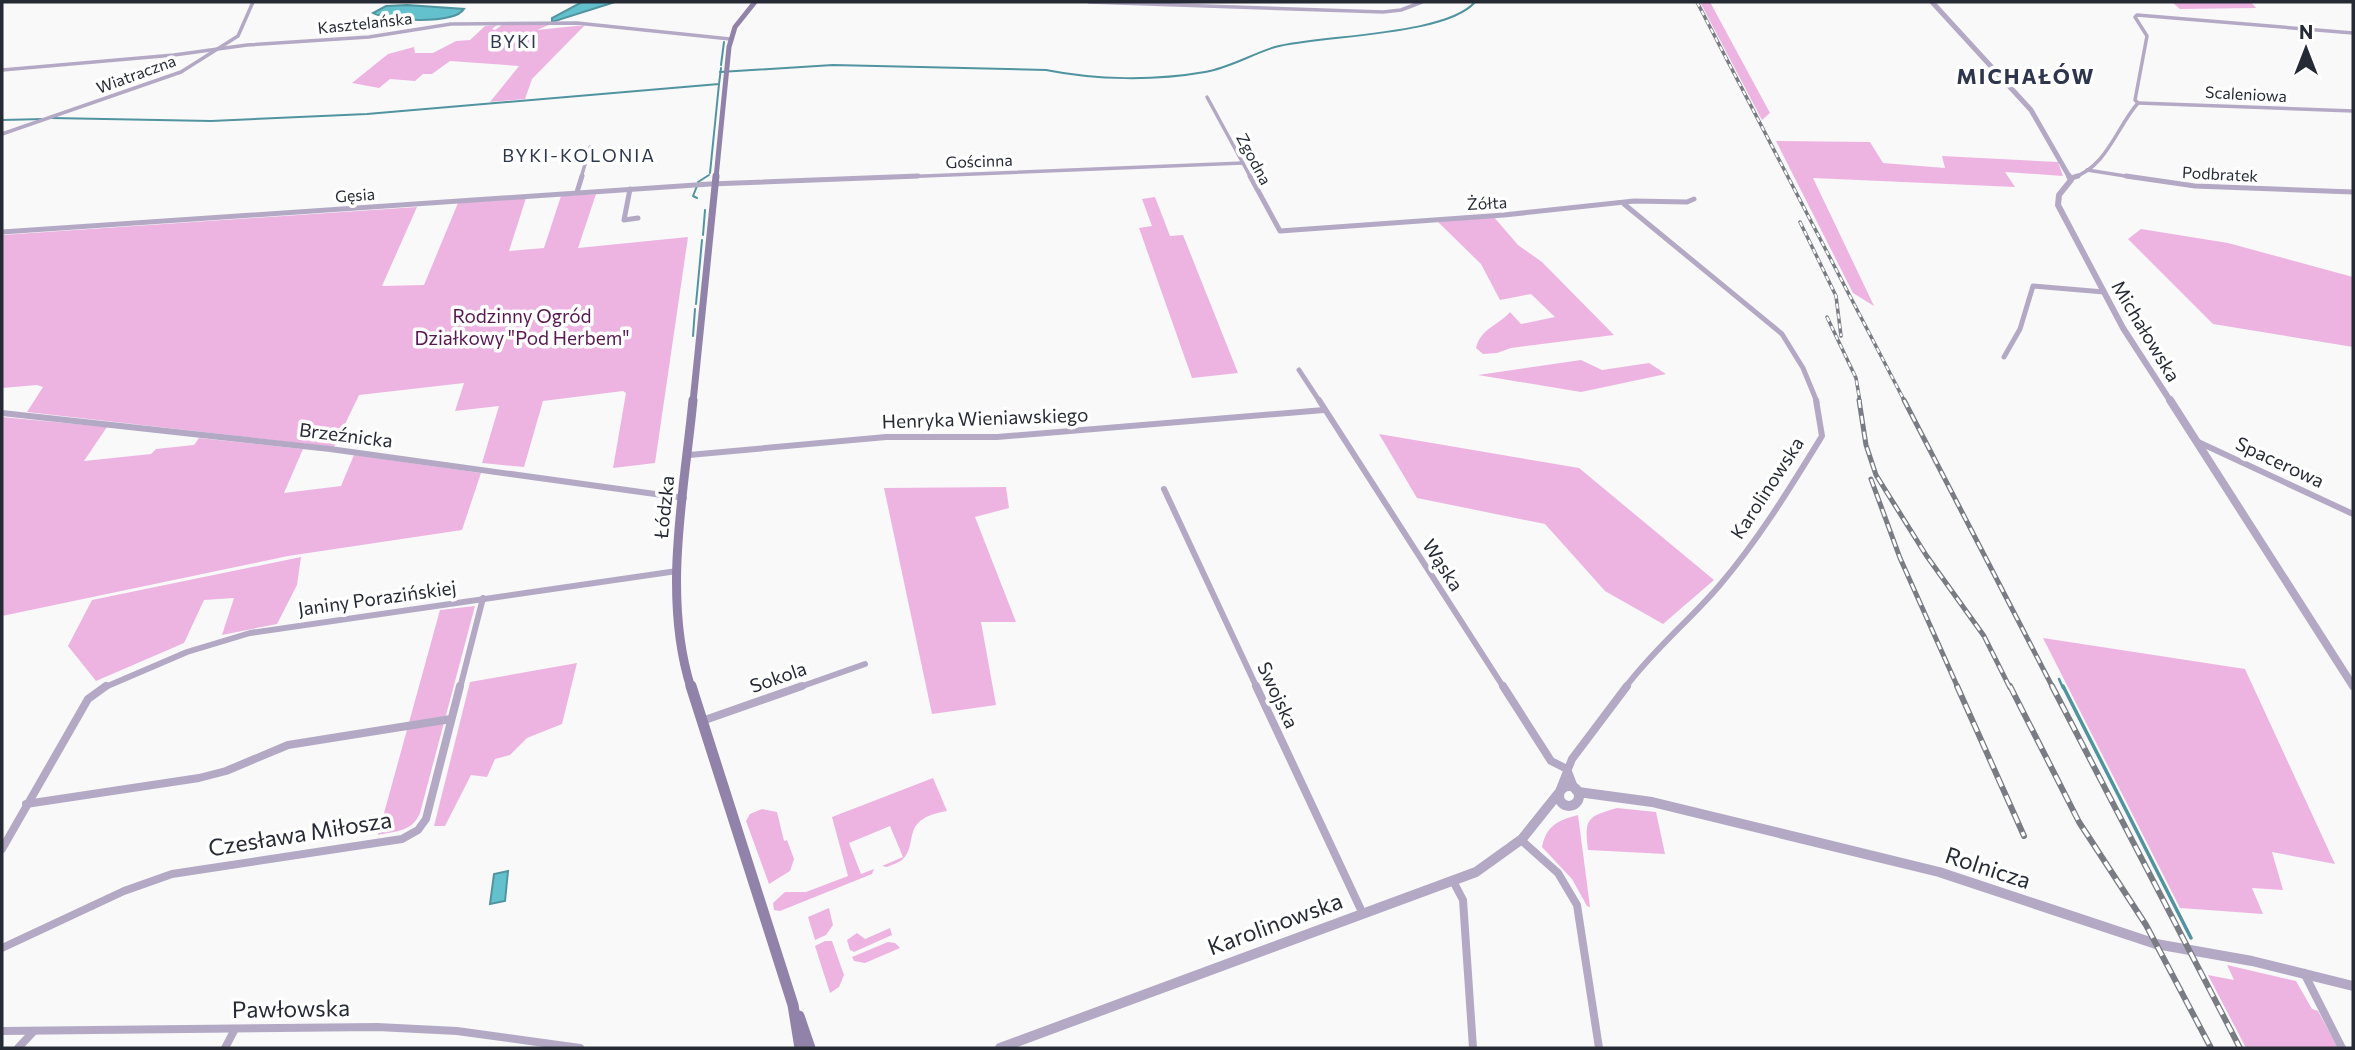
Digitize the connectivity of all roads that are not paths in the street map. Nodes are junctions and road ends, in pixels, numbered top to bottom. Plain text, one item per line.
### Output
1 (253, 2) edge
2 (755, 2) edge
3 (1089, 2) edge
4 (1292, 2) edge
5 (1422, 2) edge
6 (1932, 2) edge
7 (1291, 11) junction
8 (2353, 33) edge
9 (730, 39) junction
10 (219, 49) junction
11 (2, 70) edge
12 (1207, 97) dead end
13 (2138, 103) junction
14 (2353, 111) edge
15 (2, 134) edge
16 (590, 147) dead end
17 (1243, 163) junction
18 (2087, 170) junction
19 (2071, 178) junction
20 (712, 184) junction
21 (630, 189) junction
22 (577, 192) junction
23 (2353, 192) edge
24 (1694, 199) dead end
25 (1624, 204) junction
26 (639, 218) dead end
27 (1280, 231) joint
28 (2, 232) edge
29 (2104, 292) junction
30 (2004, 357) dead end
31 (1298, 370) dead end
32 (1324, 410) junction
33 (2, 413) edge
34 (2194, 439) junction
35 (689, 455) junction
36 (1164, 489) dead end
37 (684, 498) junction
38 (2353, 514) edge
39 (677, 571) junction
40 (483, 598) junction
41 (865, 664) dead end
42 (2353, 686) edge
43 (451, 719) junction
44 (702, 721) junction
45 (1567, 769) junction
46 (1559, 792) junction
47 (1575, 797) junction
48 (26, 804) junction
49 (1548, 812) junction
50 (1521, 840) junction
51 (2, 849) edge
52 (1453, 881) junction
53 (1363, 914) junction
54 (2, 948) edge
55 (2304, 974) junction
56 (2353, 986) edge
57 (794, 1009) junction
58 (235, 1029) junction
59 (2, 1031) edge
60 (34, 1031) junction
61 (1018, 1045) edge
62 (18, 1048) edge
63 (225, 1048) edge
64 (580, 1048) edge
65 (800, 1048) edge
66 (810, 1048) edge
67 (1000, 1048) edge
68 (1473, 1048) edge
69 (1599, 1048) edge
70 (2342, 1048) edge

1 - 10 street, Wiatraczna
2 - 9 main road, Łódzka
3 - 7 street
4 - 7 street
5 - 7 street
6 - 19 street
8 - 13 street
9 - 10 street, Kasztelańska
9 - 20 main road, Łódzka
10 - 11 street, Kasztelańska
10 - 15 street, Wiatraczna
12 - 17 street, Zgodna
13 - 14 street, Scaleniowa
13 - 18 street
16 - 22 street
17 - 20 street, Gościnna
17 - 27 street, Zgodna
18 - 19 street
18 - 23 street, Podbratek
19 - 29 street, Michałowska
20 - 21 street, Gęsia
20 - 35 main road, Łódzka
21 - 22 street, Gęsia
21 - 26 street
22 - 28 street, Gęsia
24 - 25 street, Żółta
25 - 27 street, Żółta
25 - 45 street, Karolinowska
29 - 30 street
29 - 34 street, Michałowska
31 - 32 street, Wąska
32 - 35 street, Henryka Wieniawskiego
32 - 45 street, Wąska
33 - 37 street, Brzeźnicka
34 - 38 street, Spacerowa
34 - 42 street, Michałowska
35 - 37 main road, Łódzka
36 - 53 street, Swojska
37 - 39 main road, Łódzka
39 - 40 street, Janiny Porazińskiej
39 - 44 main road, Łódzka
40 - 43 street, Czesława Miłosza
40 - 48 street, Janiny Porazińskiej
41 - 44 street, Sokola
43 - 48 street
43 - 54 street, Czesława Miłosza
44 - 57 main road, Łódzka
45 - 46 street, Karolinowska
45 - 47 street
46 - 47 street
46 - 47 street
46 - 49 street, Karolinowska
47 - 49 street, Karolinowska
47 - 55 street, Rolnicza
48 - 51 street
49 - 50 street, Karolinowska
50 - 52 street, Karolinowska
50 - 69 street
52 - 53 street, Karolinowska
52 - 68 street
53 - 61 street, Karolinowska
55 - 56 street, Rolnicza
55 - 70 street
57 - 65 main road, Łódzka
57 - 66 main road, Łódzka
58 - 60 street, Pawłowska
58 - 63 street
58 - 64 street, Pawłowska
59 - 60 street, Pawłowska
60 - 62 street
61 - 67 street, Karolinowska

